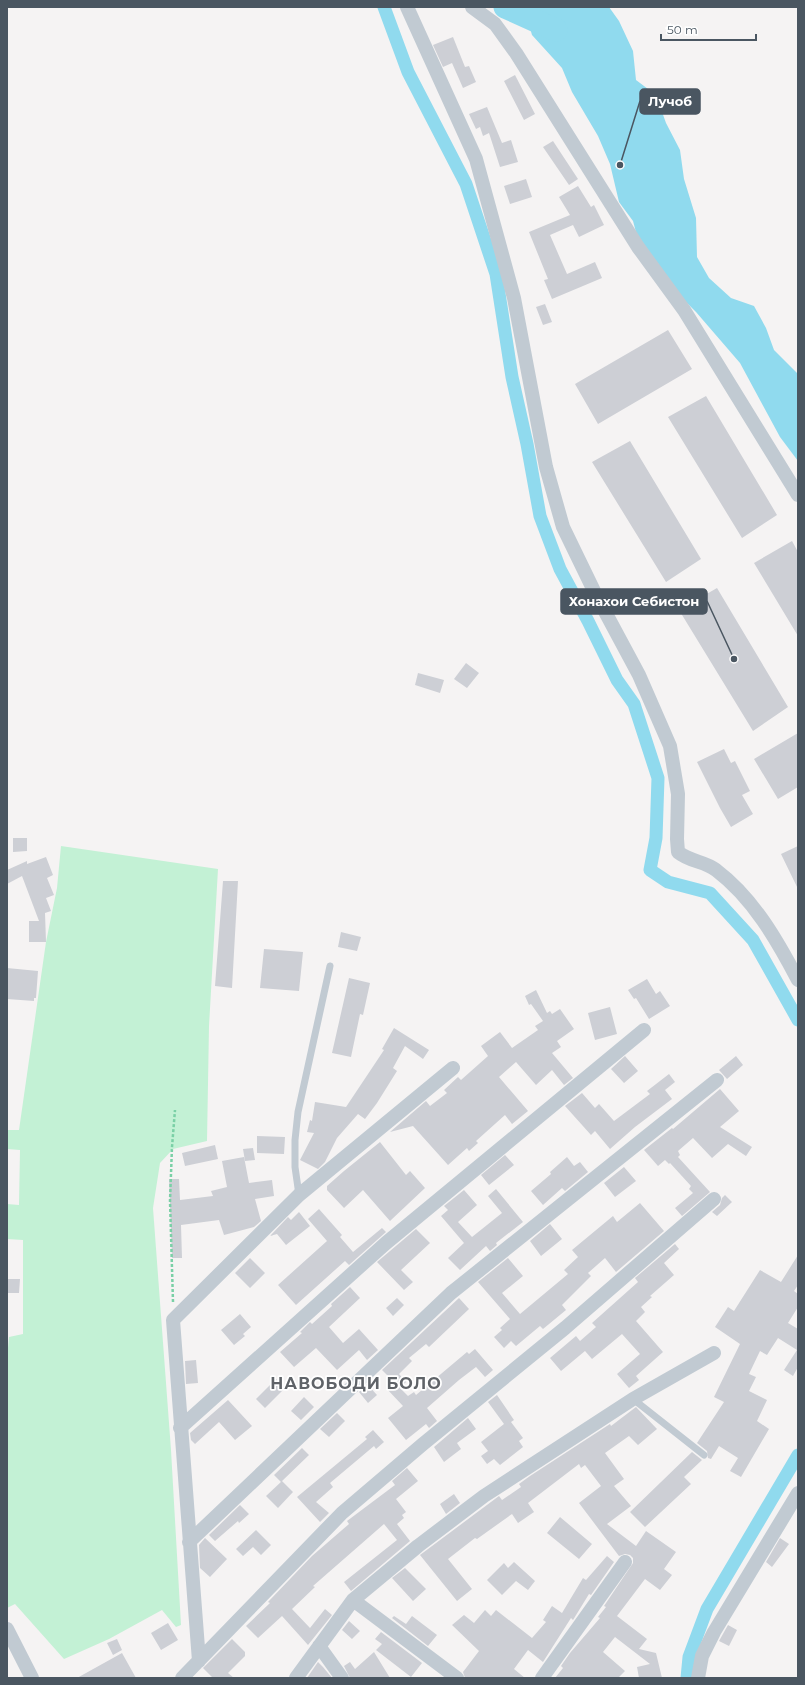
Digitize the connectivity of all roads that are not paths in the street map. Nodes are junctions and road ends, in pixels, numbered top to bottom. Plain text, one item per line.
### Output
1 (407, 7) edge
2 (472, 7) edge
3 (798, 495) edge
4 (330, 966) dead end
5 (798, 980) edge
6 (644, 1030) dead end
7 (453, 1068) dead end
8 (717, 1080) dead end
9 (299, 1195) junction
10 (714, 1199) dead end
11 (714, 1353) dead end
12 (633, 1399) junction
13 (180, 1428) junction
14 (704, 1455) dead end
15 (798, 1493) edge
16 (189, 1542) junction
17 (625, 1562) dead end
18 (354, 1600) junction
19 (7, 1629) edge
20 (319, 1646) junction
21 (199, 1661) junction
22 (32, 1678) edge
23 (182, 1678) edge
24 (296, 1678) edge
25 (342, 1678) edge
26 (456, 1678) edge
27 (542, 1678) edge
28 (698, 1678) edge

1 - 5 street
2 - 3 street
4 - 9 lane
6 - 13 street
7 - 9 street
8 - 16 street
9 - 13 street
10 - 21 street
11 - 12 street
12 - 14 lane
12 - 18 street
13 - 16 street
15 - 28 street
16 - 21 street
17 - 27 street
18 - 20 street
18 - 26 street
19 - 22 street
20 - 24 street
20 - 25 street
21 - 23 street

